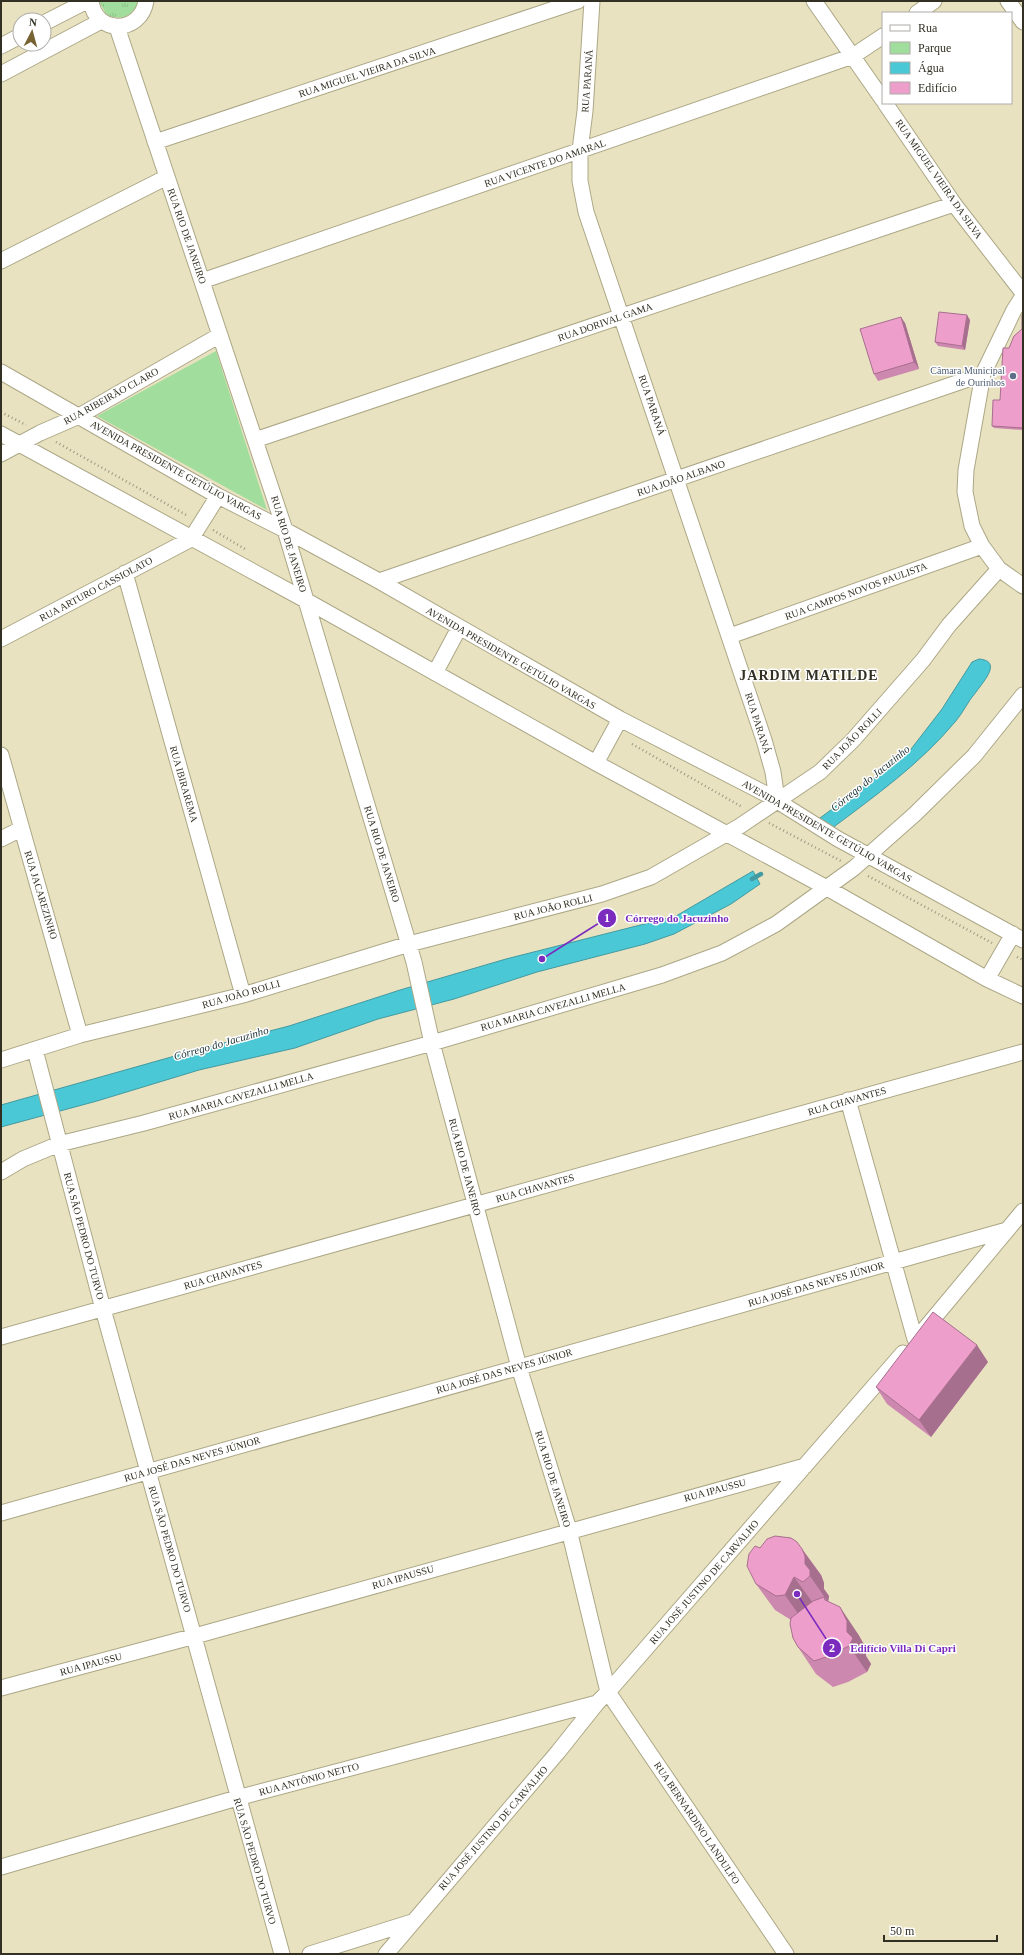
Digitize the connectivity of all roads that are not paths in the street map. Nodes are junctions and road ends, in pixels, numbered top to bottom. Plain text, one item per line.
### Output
1 (87, 1) edge
2 (91, 1) edge
3 (146, 1) edge
4 (578, 1) edge
5 (592, 1) edge
6 (814, 1) edge
7 (934, 1) edge
8 (1008, 1) edge
9 (918, 12) edge
10 (52, 19) edge
11 (101, 21) junction
12 (1023, 22) edge
13 (117, 27) junction
14 (882, 37) edge
15 (12, 40) edge
16 (1, 46) edge
17 (853, 56) junction
18 (1, 74) edge
19 (882, 99) edge
20 (886, 104) edge
21 (156, 142) junction
22 (580, 150) junction
23 (167, 177) junction
24 (954, 204) junction
25 (1, 261) edge
26 (202, 281) junction
27 (1023, 293) edge
28 (1023, 296) edge
29 (622, 316) junction
30 (220, 335) junction
31 (1, 372) edge
32 (983, 374) junction
33 (78, 416) junction
34 (1, 434) edge
35 (256, 440) junction
36 (19, 445) junction
37 (1, 454) edge
38 (677, 479) junction
39 (218, 496) junction
40 (285, 530) junction
41 (191, 539) junction
42 (982, 546) junction
43 (999, 569) junction
44 (125, 573) junction
45 (379, 581) junction
46 (1023, 586) edge
47 (307, 601) junction
48 (459, 628) junction
49 (730, 636) junction
50 (1, 639) edge
51 (435, 673) junction
52 (1023, 695) edge
53 (620, 720) junction
54 (1, 755) edge
55 (596, 763) junction
56 (777, 800) junction
57 (21, 829) junction
58 (725, 833) junction
59 (1, 839) edge
60 (868, 856) junction
61 (827, 888) junction
62 (1018, 937) edge
63 (409, 944) junction
64 (987, 979) junction
65 (243, 995) junction
66 (1023, 996) edge
67 (80, 1035) junction
68 (432, 1042) junction
69 (35, 1050) junction
70 (1023, 1052) edge
71 (1, 1060) edge
72 (848, 1100) junction
73 (60, 1144) junction
74 (1, 1172) edge
75 (475, 1205) junction
76 (1023, 1211) edge
77 (1007, 1230) junction
78 (894, 1262) junction
79 (103, 1309) junction
80 (1, 1337) edge
81 (916, 1339) junction
82 (520, 1367) junction
83 (805, 1466) junction
84 (148, 1472) junction
85 (1, 1513) edge
86 (569, 1530) junction
87 (194, 1636) junction
88 (1, 1688) edge
89 (608, 1692) junction
90 (597, 1703) junction
91 (237, 1798) junction
92 (1, 1867) edge
93 (412, 1922) junction
94 (282, 1954) edge
95 (310, 1954) edge
96 (386, 1954) edge
97 (786, 1954) edge

1 - 10 street
2 - 11 street
3 - 13 street
4 - 21 street, RUA MIGUEL VIEIRA DA SILVA
5 - 22 street, RUA PARANÁ
6 - 17 street
7 - 9 street
8 - 12 street
11 - 13 street
11 - 18 street
13 - 21 street, RUA RIO DE JANEIRO
14 - 17 street, RUA VICENTE DO AMARAL
15 - 16 street
17 - 19 street
17 - 22 street, RUA VICENTE DO AMARAL
20 - 24 street, RUA MIGUEL VIEIRA DA SILVA
21 - 23 street, RUA RIO DE JANEIRO
22 - 26 street, RUA VICENTE DO AMARAL
22 - 29 street, RUA PARANÁ
23 - 25 street
23 - 26 street, RUA RIO DE JANEIRO
24 - 27 street, RUA MIGUEL VIEIRA DA SILVA
24 - 29 street, RUA DORIVAL GAMA
26 - 30 street, RUA RIO DE JANEIRO
28 - 32 street
29 - 35 street, RUA DORIVAL GAMA
29 - 38 street, RUA PARANÁ
30 - 33 street, RUA RIBEIRÃO CLARO
30 - 35 street, RUA RIO DE JANEIRO
31 - 33 street, AVENIDA PRESIDENTE GETÚLIO VARGAS
32 - 38 street, RUA JOÃO ALBANO
32 - 42 street
33 - 36 street, RUA RIBEIRÃO CLARO
33 - 39 street, AVENIDA PRESIDENTE GETÚLIO VARGAS
34 - 36 street
35 - 40 street, RUA RIO DE JANEIRO
36 - 37 street, RUA RIBEIRÃO CLARO
36 - 41 street
38 - 45 street, RUA JOÃO ALBANO
38 - 49 street, RUA PARANÁ
39 - 40 street, AVENIDA PRESIDENTE GETÚLIO VARGAS
39 - 41 street
40 - 45 street, AVENIDA PRESIDENTE GETÚLIO VARGAS
40 - 47 street, RUA RIO DE JANEIRO
41 - 44 street, RUA ARTURO CASSIOLATO
41 - 47 street
42 - 43 street
42 - 49 street, RUA CAMPOS NOVOS PAULISTA
43 - 46 street
43 - 56 street, RUA JOÃO ROLLI
44 - 50 street, RUA ARTURO CASSIOLATO
44 - 65 street, RUA IBIRAREMA
45 - 48 street, AVENIDA PRESIDENTE GETÚLIO VARGAS
47 - 51 street
47 - 63 street, RUA RIO DE JANEIRO
48 - 51 street
48 - 53 street, AVENIDA PRESIDENTE GETÚLIO VARGAS
49 - 56 street, RUA PARANÁ
51 - 55 street
52 - 60 street, RUA MARIA CAVEZALLI MELLA
53 - 55 street
53 - 56 street, AVENIDA PRESIDENTE GETÚLIO VARGAS
54 - 57 street, RUA JACAREZINHO
55 - 58 street
56 - 58 street, RUA JOÃO ROLLI
56 - 60 street, AVENIDA PRESIDENTE GETÚLIO VARGAS
57 - 59 street
57 - 67 street, RUA JACAREZINHO
58 - 61 street
58 - 63 street, RUA JOÃO ROLLI
60 - 61 street, RUA MARIA CAVEZALLI MELLA
60 - 62 street, AVENIDA PRESIDENTE GETÚLIO VARGAS
61 - 64 street
61 - 68 street, RUA MARIA CAVEZALLI MELLA
62 - 64 street
63 - 65 street, RUA JOÃO ROLLI
63 - 68 street, RUA RIO DE JANEIRO
64 - 66 street
65 - 67 street, RUA JOÃO ROLLI
67 - 69 street, RUA JOÃO ROLLI
68 - 73 street, RUA MARIA CAVEZALLI MELLA
68 - 75 street, RUA RIO DE JANEIRO
69 - 71 street, RUA JOÃO ROLLI
69 - 73 street, RUA SÃO PEDRO DO TURVO
70 - 72 street, RUA CHAVANTES
72 - 75 street, RUA CHAVANTES
72 - 78 street
73 - 74 street, RUA MARIA CAVEZALLI MELLA
73 - 79 street, RUA SÃO PEDRO DO TURVO
75 - 79 street, RUA CHAVANTES
75 - 82 street, RUA RIO DE JANEIRO
76 - 77 street, RUA JOSÉ JUSTINO DE CARVALHO
77 - 78 street, RUA JOSÉ DAS NEVES JÚNIOR
77 - 81 street, RUA JOSÉ JUSTINO DE CARVALHO
78 - 81 street
78 - 82 street, RUA JOSÉ DAS NEVES JÚNIOR
79 - 80 street, RUA CHAVANTES
79 - 84 street, RUA SÃO PEDRO DO TURVO
81 - 83 street, RUA JOSÉ JUSTINO DE CARVALHO
82 - 84 street, RUA JOSÉ DAS NEVES JÚNIOR
82 - 86 street, RUA RIO DE JANEIRO
83 - 86 street, RUA IPAUSSU
83 - 89 street, RUA JOSÉ JUSTINO DE CARVALHO
84 - 85 street, RUA JOSÉ DAS NEVES JÚNIOR
84 - 87 street, RUA SÃO PEDRO DO TURVO
86 - 87 street, RUA IPAUSSU
86 - 89 street, RUA RIO DE JANEIRO
87 - 88 street, RUA IPAUSSU
87 - 91 street, RUA SÃO PEDRO DO TURVO
89 - 90 street, RUA JOSÉ JUSTINO DE CARVALHO
89 - 97 street, RUA BERNARDINO LANDULFO
90 - 91 street, RUA ANTÔNIO NETTO
90 - 93 street, RUA JOSÉ JUSTINO DE CARVALHO
91 - 92 street, RUA ANTÔNIO NETTO
91 - 94 street, RUA SÃO PEDRO DO TURVO
93 - 95 street
93 - 96 street, RUA JOSÉ JUSTINO DE CARVALHO

